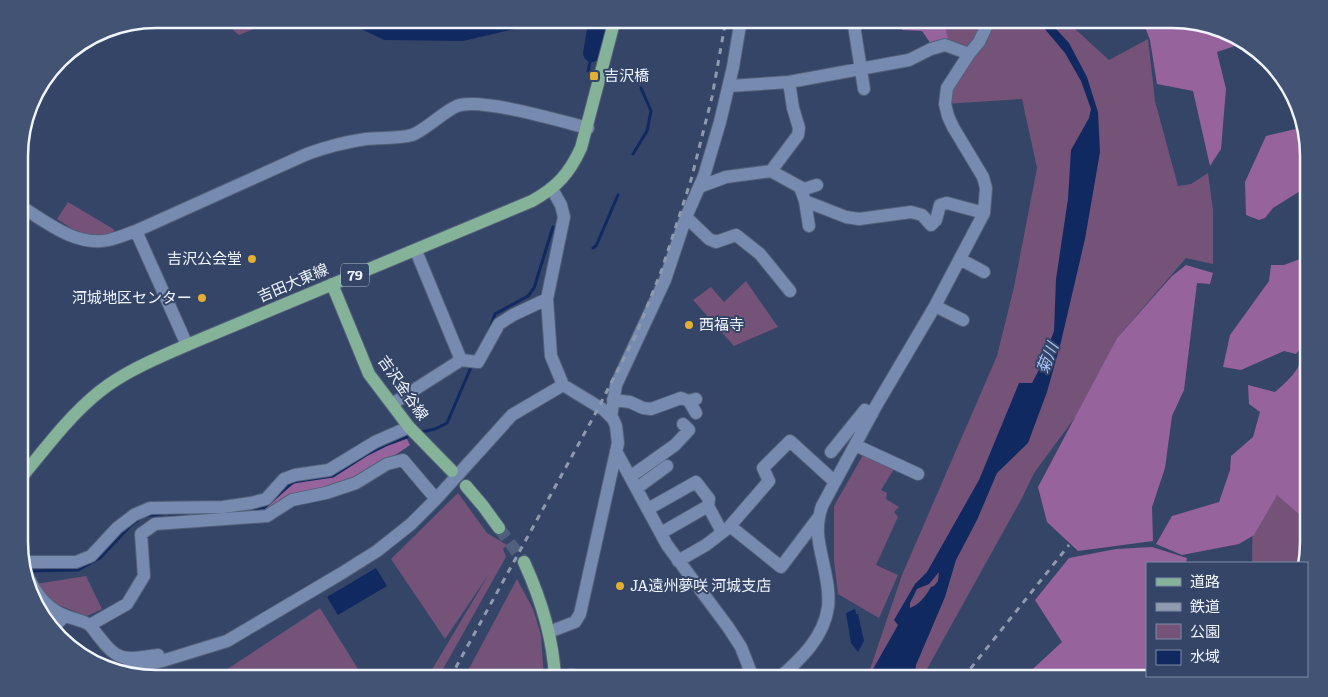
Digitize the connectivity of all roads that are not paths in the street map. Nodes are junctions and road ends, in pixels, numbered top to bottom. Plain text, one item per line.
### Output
1 (613, 28) edge
2 (739, 28) edge
3 (854, 28) edge
4 (985, 28) edge
5 (969, 54) junction
6 (861, 68) junction
7 (789, 82) junction
8 (729, 86) junction
9 (864, 89) dead end
10 (588, 128) junction
11 (771, 172) junction
12 (817, 186) dead end
13 (699, 187) junction
14 (552, 190) junction
15 (803, 196) junction
16 (28, 211) edge
17 (984, 213) junction
18 (686, 217) junction
19 (808, 226) dead end
20 (136, 231) junction
21 (416, 251) junction
22 (960, 259) junction
23 (984, 272) dead end
24 (332, 284) junction
25 (790, 291) dead end
26 (547, 299) junction
27 (936, 306) junction
28 (963, 320) dead end
29 (187, 345) junction
30 (469, 360) junction
31 (563, 385) junction
32 (614, 400) junction
33 (392, 404) junction
34 (696, 413) dead end
35 (872, 414) junction
36 (611, 417) junction
37 (683, 424) dead end
38 (409, 427) junction
39 (855, 445) junction
40 (616, 451) junction
41 (831, 452) dead end
42 (667, 466) dead end
43 (28, 470) edge
44 (452, 472) dead end
45 (918, 474) dead end
46 (835, 482) junction
47 (634, 483) junction
48 (466, 486) dead end
49 (436, 499) junction
50 (708, 506) junction
51 (648, 509) junction
52 (819, 516) junction
53 (499, 528) tunnel mouth
54 (726, 529) junction
55 (661, 532) junction
56 (678, 561) junction
57 (524, 562) tunnel mouth
58 (30, 564) edge
59 (45, 604) edge
60 (64, 616) junction
61 (57, 623) edge
62 (90, 625) junction
63 (549, 632) junction
64 (185, 654) junction
65 (134, 667) edge
66 (750, 669) edge
67 (789, 669) edge
68 (554, 670) edge

1 - 10 main road, 吉田大東線 / 79
2 - 8 street
3 - 6 street
4 - 5 street
5 - 6 street
5 - 17 street
6 - 7 street
6 - 9 street
7 - 8 street
7 - 11 street
8 - 13 street
10 - 14 main road, 吉田大東線 / 79
10 - 20 street
11 - 13 street
11 - 15 street
12 - 15 street
13 - 18 street
14 - 21 main road, 吉田大東線 / 79
14 - 26 street
15 - 17 street
15 - 19 street
16 - 20 street
17 - 22 street
18 - 25 street
18 - 32 street
20 - 29 street
21 - 24 main road, 吉田大東線 / 79
21 - 30 street
22 - 23 street
22 - 27 street
24 - 29 main road, 吉田大東線 / 79
24 - 33 main road, 吉沢金谷線
26 - 30 street
26 - 31 street
27 - 28 street
27 - 35 street
29 - 43 main road, 吉田大東線 / 79
30 - 33 street
31 - 36 street
31 - 49 street
32 - 34 street
32 - 36 street
33 - 38 main road, 吉沢金谷線
35 - 39 street
35 - 41 street
36 - 40 street
37 - 47 street
38 - 44 main road, 吉沢金谷線
38 - 58 street
39 - 45 street
39 - 46 street
40 - 47 street
40 - 63 street
42 - 47 street
46 - 52 street
46 - 54 street
47 - 51 street
48 - 53 main road
49 - 62 street
49 - 64 street
50 - 51 street
50 - 54 street
50 - 55 street
51 - 55 street
52 - 54 street
52 - 67 street
54 - 56 street
55 - 56 street
56 - 66 street
57 - 63 main road
59 - 60 street
60 - 61 street
60 - 62 street
62 - 64 street
63 - 68 main road
64 - 65 street

